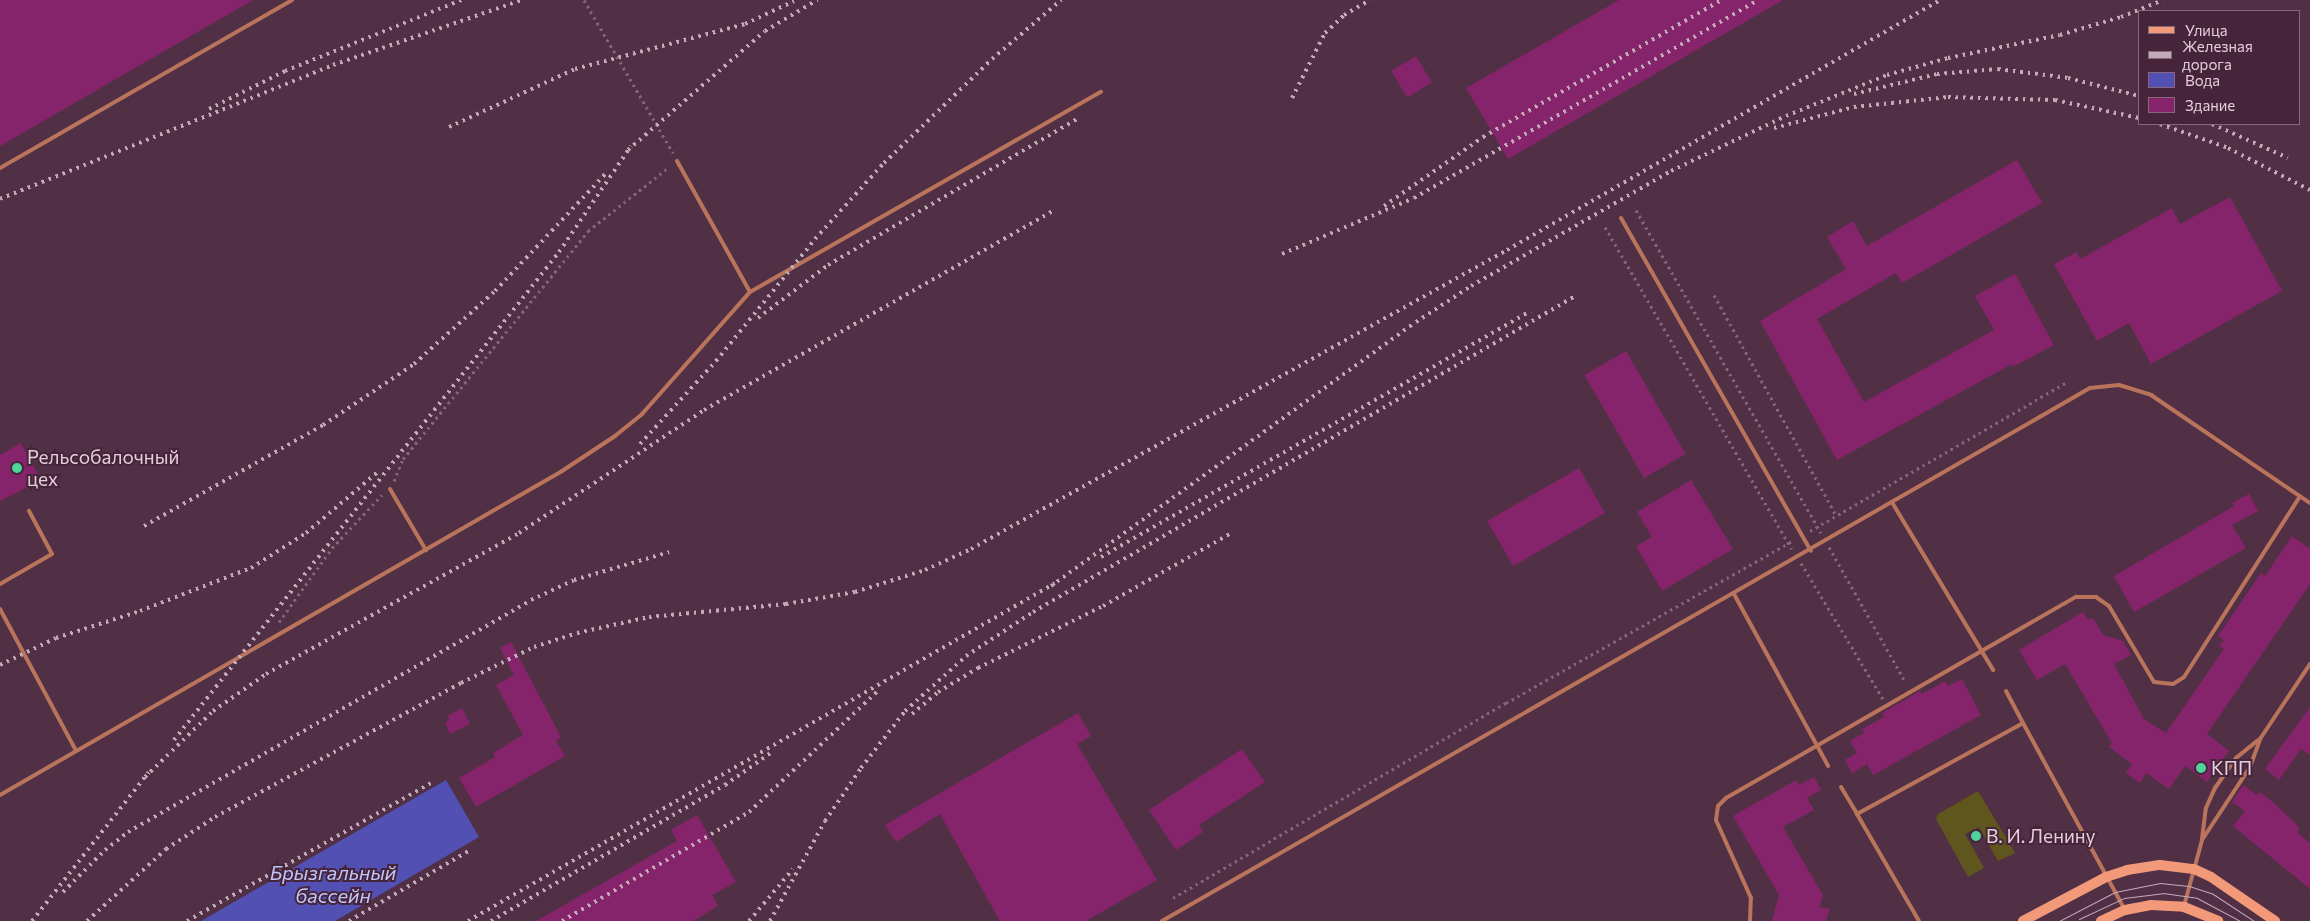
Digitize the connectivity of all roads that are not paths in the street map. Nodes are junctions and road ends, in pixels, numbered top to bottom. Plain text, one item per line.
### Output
1 (292, 0) edge
2 (1100, 92) dead end
3 (677, 161) road end
4 (0, 168) edge
5 (1621, 218) dead end
6 (750, 292) junction
7 (390, 489) road end
8 (2300, 496) junction
9 (2310, 503) edge
10 (1893, 504) junction
11 (29, 511) dead end
12 (426, 550) junction
13 (1811, 551) junction
14 (0, 584) edge
15 (1734, 594) junction
16 (0, 609) edge
17 (1981, 649) junction
18 (2310, 664) edge
19 (1993, 670) dead end
20 (2006, 691) dead end
21 (2023, 723) junction
22 (2260, 739) junction
23 (1817, 746) junction
24 (76, 750) junction
25 (1828, 766) dead end
26 (1841, 787) dead end
27 (0, 795) edge
28 (1857, 814) junction
29 (2202, 840) junction
30 (2194, 869) junction
31 (2106, 877) junction
32 (2184, 907) junction
33 (2125, 910) junction
34 (1162, 921) edge
35 (1750, 921) edge
36 (1919, 921) edge
37 (2023, 921) edge
38 (2100, 921) edge
39 (2218, 921) edge
40 (2274, 921) edge

1 - 4 lane
2 - 6 lane
3 - 6 lane
5 - 13 lane
6 - 12 lane
7 - 12 lane
8 - 9 lane
8 - 10 lane
8 - 17 lane
10 - 13 lane
10 - 17 lane
11 - 14 lane
12 - 24 lane
13 - 15 lane
15 - 23 lane
15 - 34 lane
16 - 24 lane
17 - 19 lane
17 - 23 lane
18 - 22 lane
20 - 21 lane
21 - 28 lane
21 - 31 lane
22 - 29 lane
22 - 29 lane
23 - 25 lane
23 - 35 lane
24 - 27 lane
26 - 28 lane
28 - 36 lane
29 - 30 lane
30 - 31 main road
30 - 32 lane
30 - 40 main road
31 - 33 lane
31 - 37 main road
32 - 33 main road
32 - 39 main road
33 - 38 main road

